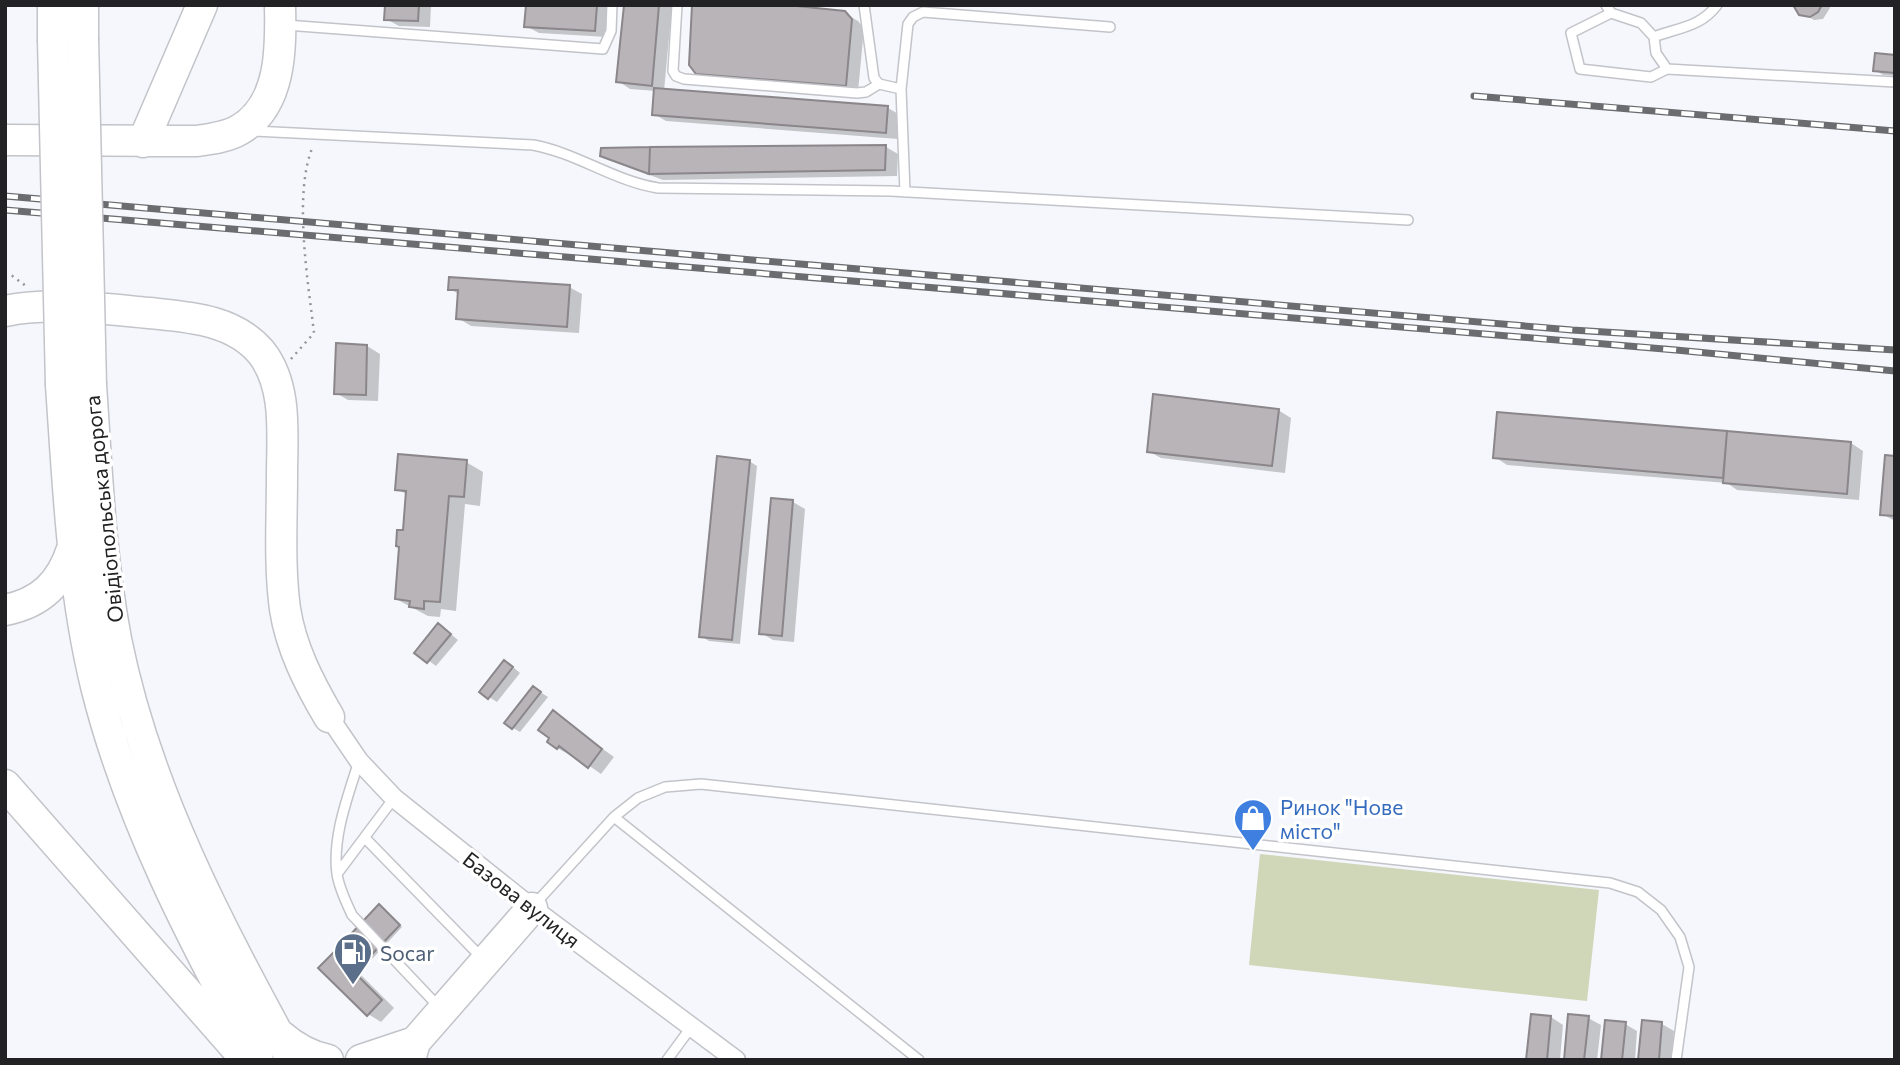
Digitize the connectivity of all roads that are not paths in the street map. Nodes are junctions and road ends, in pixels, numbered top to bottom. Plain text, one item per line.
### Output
1 (53, 5) edge
2 (83, 5) edge
3 (202, 5) edge
4 (612, 5) edge
5 (677, 5) edge
6 (864, 5) edge
7 (1717, 5) edge
8 (1608, 9) edge
9 (280, 15) edge
10 (1110, 27) dead end
11 (1654, 37) junction
12 (1667, 69) junction
13 (1895, 82) edge
14 (879, 84) junction
15 (901, 89) junction
16 (239, 130) junction
17 (11, 137) edge
18 (143, 142) junction
19 (905, 192) junction
20 (1408, 220) dead end
21 (5, 289) edge
22 (5, 311) edge
23 (135, 312) junction
24 (72, 548) junction
25 (5, 610) edge
26 (329, 717) joint
27 (359, 761) junction
28 (5, 785) edge
29 (394, 798) junction
30 (614, 817) junction
31 (365, 838) junction
32 (337, 874) junction
33 (532, 908) junction
34 (486, 962) junction
35 (443, 1011) junction
36 (692, 1027) junction
37 (278, 1033) junction
38 (413, 1054) edge
39 (246, 1060) edge
40 (258, 1060) edge
41 (292, 1060) edge
42 (328, 1060) edge
43 (360, 1060) edge
44 (667, 1060) edge
45 (736, 1060) edge
46 (919, 1060) edge
47 (1676, 1060) edge

1 - 24 main road, Овідіопольська дорога, bridge
2 - 37 main road, Овідіопольська дорога, bridge
3 - 18 main road
4 - 9 lane
5 - 14 lane
6 - 14 lane
7 - 11 lane
8 - 11 lane
8 - 12 lane
9 - 16 main road
10 - 15 lane
11 - 12 lane
12 - 13 lane
14 - 15 lane
15 - 19 lane
16 - 18 main road
16 - 19 lane
17 - 18 main road
19 - 20 lane
21 - 23 main road
22 - 23 main road
23 - 26 main road
24 - 25 main road
24 - 40 main road, Овідіопольська дорога
26 - 27 street, Базова вулиця
27 - 29 street, Базова вулиця
27 - 32 lane
28 - 39 main road
29 - 31 lane
29 - 33 street, Базова вулиця
30 - 33 lane
30 - 46 lane
30 - 47 lane
31 - 32 lane
31 - 34 lane
32 - 35 lane
33 - 34 main road
33 - 36 street, Базова вулиця
34 - 35 main road
35 - 38 main road
36 - 44 lane
36 - 45 street, Базова вулиця
37 - 41 main road, Овідіопольська дорога
37 - 42 main road
38 - 43 main road

